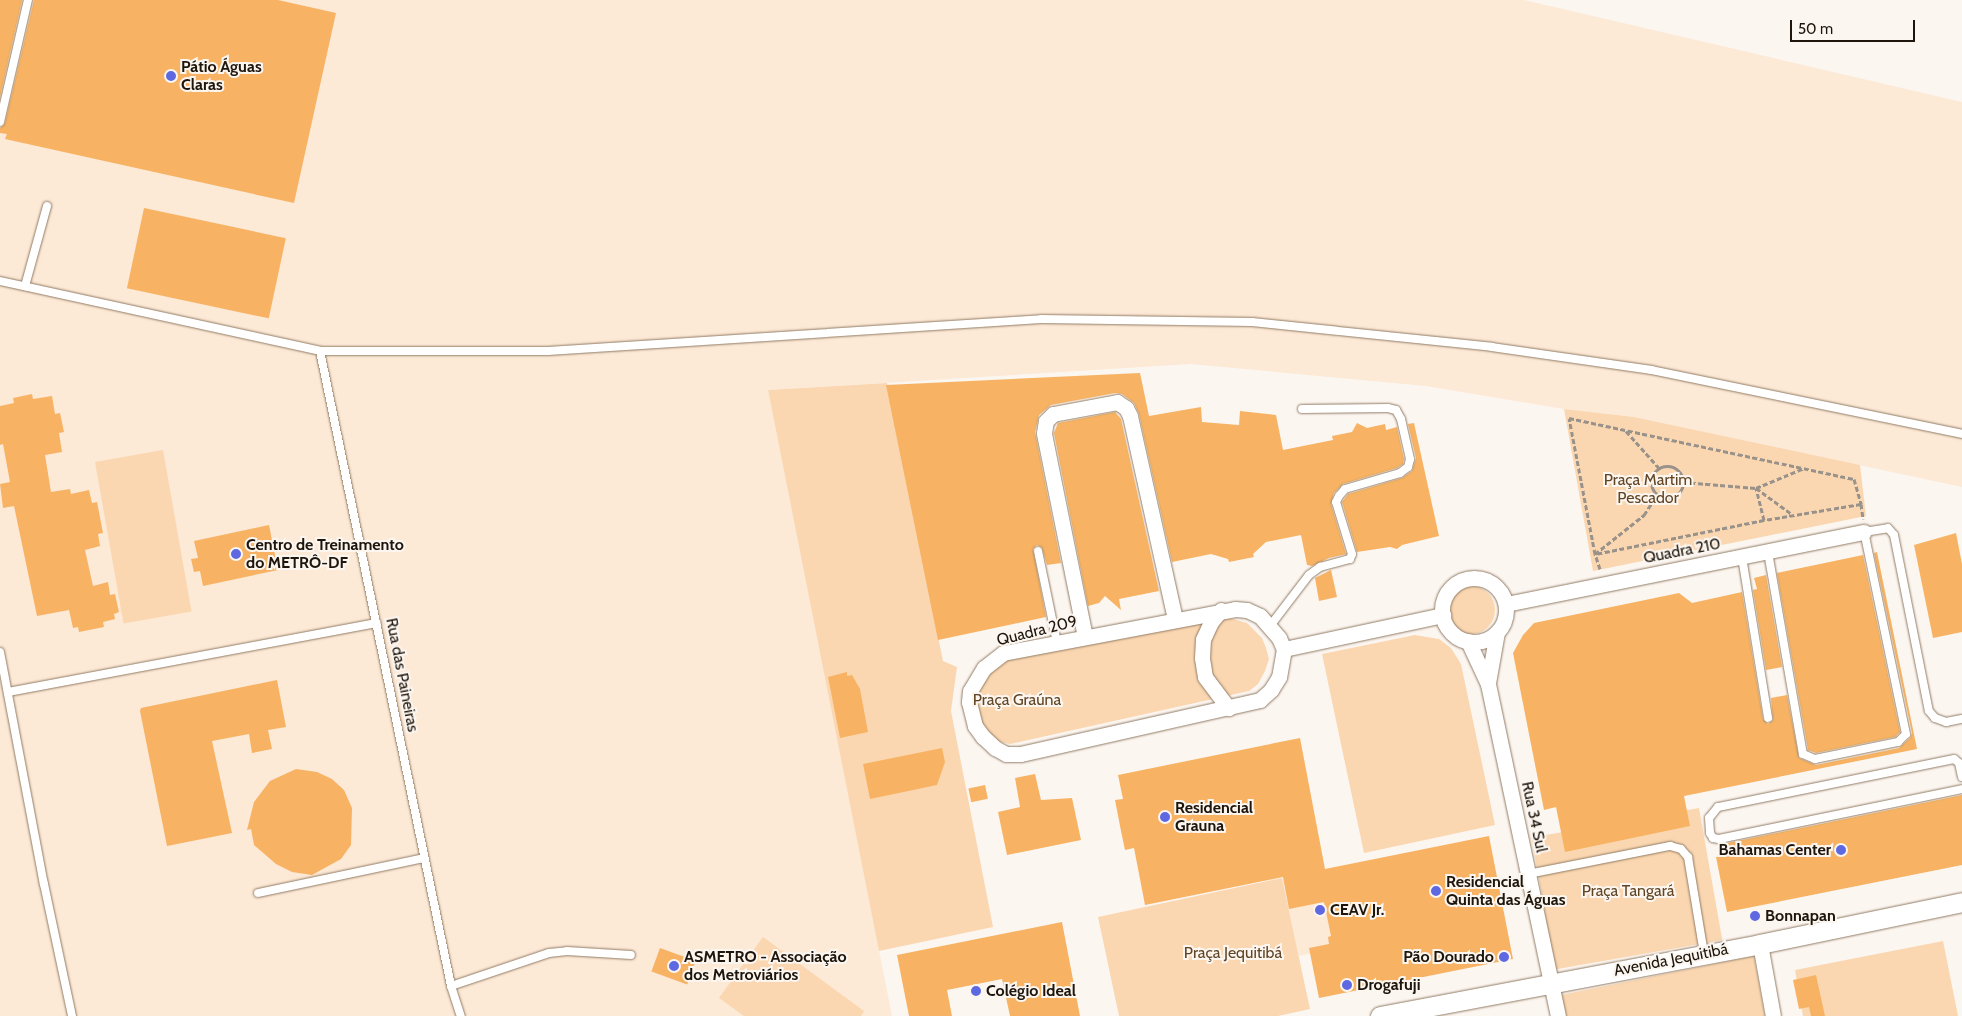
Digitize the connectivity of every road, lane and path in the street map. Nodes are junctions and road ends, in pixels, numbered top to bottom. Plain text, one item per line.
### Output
1 (28, 0) edge
2 (0, 122) edge
3 (47, 206) dead end
4 (0, 281) edge
5 (25, 286) junction
6 (320, 351) junction
7 (1302, 409) dead end
8 (1625, 430) junction
9 (1962, 434) edge
10 (1659, 468) junction
11 (1805, 468) junction
12 (1683, 482) junction
13 (1756, 488) junction
14 (1657, 495) junction
15 (1861, 504) junction
16 (1794, 516) junction
17 (1764, 520) junction
18 (1864, 532) junction
19 (1038, 551) dead end
20 (1768, 552) junction
21 (1596, 554) junction
22 (1742, 557) junction
23 (1605, 584) junction
24 (1506, 604) junction
25 (1221, 610) junction
26 (1443, 615) junction
27 (1175, 619) junction
28 (377, 623) junction
29 (1270, 626) junction
30 (1497, 632) junction
31 (1085, 637) junction
32 (1468, 641) junction
33 (1057, 643) junction
34 (1284, 650) junction
35 (0, 652) edge
36 (1488, 684) junction
37 (8, 692) junction
38 (1228, 708) junction
39 (1768, 718) dead end
40 (1962, 719) edge
41 (1962, 777) edge
42 (1962, 789) edge
43 (424, 858) junction
44 (1528, 874) junction
45 (258, 893) dead end
46 (1962, 902) edge
47 (1760, 944) junction
48 (1704, 954) junction
49 (631, 955) dead end
50 (1552, 983) junction
51 (451, 986) junction
52 (456, 1004) junction
53 (1555, 1015) edge
54 (72, 1016) edge
55 (456, 1016) edge
56 (460, 1016) edge
57 (1380, 1016) edge
58 (1773, 1016) edge

1 - 2 lane
3 - 5 lane
4 - 5 lane
5 - 6 lane
6 - 9 lane
6 - 28 lane, Rua das Paineiras
7 - 29 lane
8 - 10 path
8 - 11 path
8 - 21 path
10 - 12 path
10 - 14 path
11 - 13 path
11 - 15 path
12 - 13 path
12 - 14 path
13 - 16 path
13 - 17 path
14 - 21 path
15 - 16 path
15 - 18 path
16 - 17 path
17 - 21 path
18 - 20 street, Quadra 210
18 - 20 lane
18 - 40 lane
19 - 33 lane
20 - 22 street, Quadra 210
21 - 23 path
22 - 23 street, Quadra 210
22 - 39 lane
23 - 24 street, Quadra 210
24 - 26 street
24 - 30 street
25 - 27 street, Quadra 209
25 - 29 street, Quadra 209
25 - 38 street
26 - 32 street
26 - 34 street
27 - 31 street, Quadra 209
27 - 31 street
28 - 37 lane
28 - 43 lane, Rua das Paineiras
29 - 34 street, Quadra 209
30 - 32 street
30 - 36 street, Rua 34 Sul
31 - 33 street, Quadra 209
32 - 36 street, Rua 34 Sul
33 - 38 street, Quadra 209
34 - 38 street, Quadra 209
35 - 37 lane
36 - 44 street, Rua 34 Sul
37 - 54 lane
41 - 42 lane
43 - 45 lane
43 - 51 lane, Rua das Paineiras
44 - 48 lane
44 - 50 street, Rua 34 Sul
46 - 47 street, Avenida Jequitibá
47 - 48 street, Avenida Jequitibá
47 - 58 street
48 - 50 street, Avenida Jequitibá
49 - 51 lane
50 - 53 street, Rua 34 Sul
50 - 57 street, Avenida Jequitibá
51 - 52 lane, Rua das Paineiras
52 - 55 lane, Rua das Paineiras
52 - 56 lane, Rua das Paineiras

